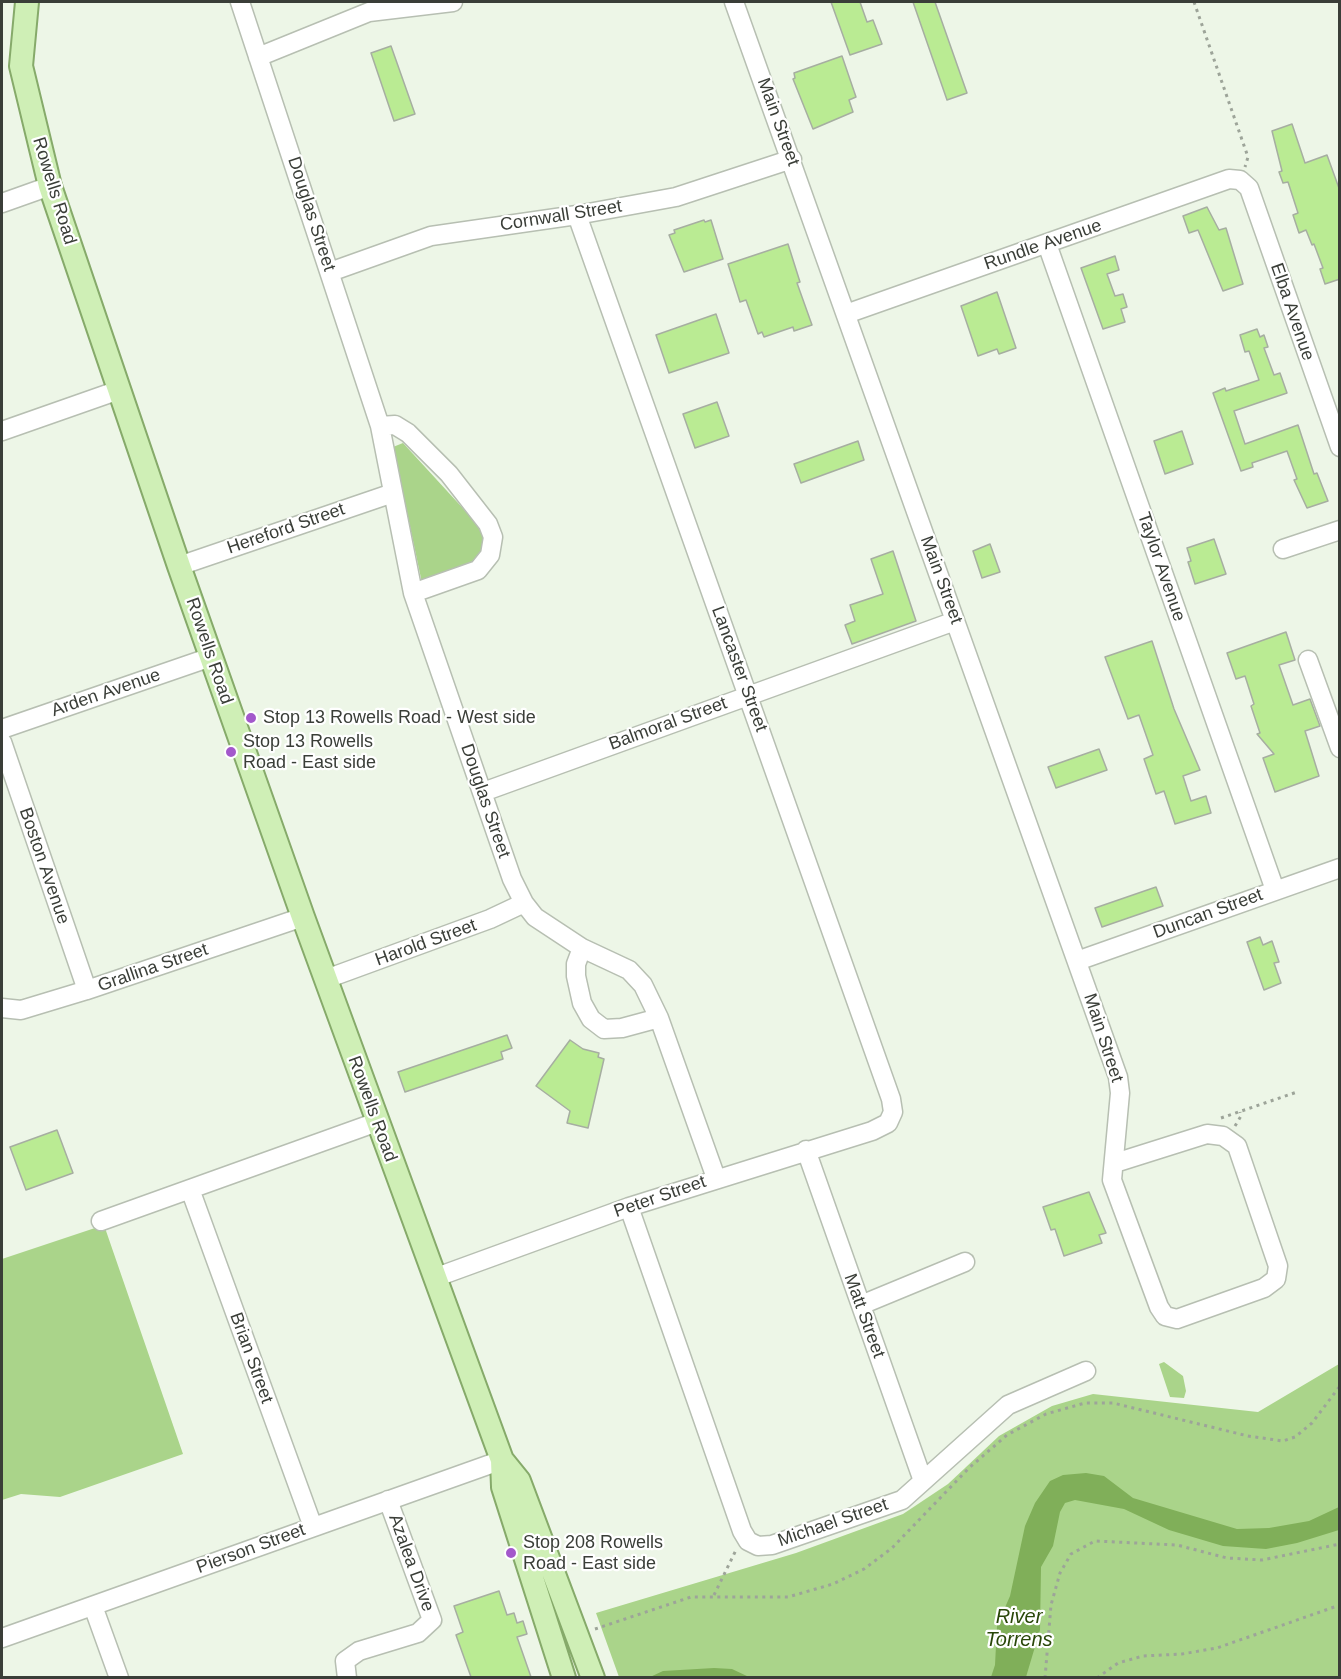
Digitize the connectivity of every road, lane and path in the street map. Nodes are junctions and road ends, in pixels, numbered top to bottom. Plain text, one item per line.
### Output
1 (27, 2) edge
2 (240, 2) edge
3 (453, 2) edge
4 (734, 2) edge
5 (1194, 2) edge
6 (258, 57) junction
7 (792, 159) junction
8 (1240, 180) junction
9 (50, 186) junction
10 (2, 203) edge
11 (577, 215) junction
12 (1047, 244) junction
13 (330, 272) junction
14 (846, 315) junction
15 (119, 390) junction
16 (380, 426) junction
17 (2, 431) edge
18 (1340, 447) edge
19 (393, 493) junction
20 (1340, 530) edge
21 (1283, 549) dead end
22 (179, 566) junction
23 (413, 593) junction
24 (955, 621) junction
25 (211, 657) junction
26 (1308, 660) dead end
27 (748, 695) junction
28 (2, 729) edge
29 (2, 742) edge
30 (1340, 748) edge
31 (483, 792) junction
32 (1340, 868) edge
33 (1275, 890) junction
34 (524, 903) junction
35 (303, 917) junction
36 (582, 948) junction
37 (1077, 961) junction
38 (326, 979) junction
39 (87, 990) junction
40 (2, 1008) edge
41 (659, 1018) junction
42 (1297, 1092) dead end
43 (1240, 1112) junction
44 (377, 1122) junction
45 (1211, 1122) dead end
46 (888, 1123) joint
47 (1234, 1128) dead end
48 (806, 1150) junction
49 (1115, 1163) junction
50 (716, 1178) junction
51 (189, 1189) junction
52 (629, 1207) junction
53 (101, 1221) dead end
54 (965, 1262) dead end
55 (434, 1278) junction
56 (861, 1305) junction
57 (1086, 1371) dead end
58 (1340, 1386) edge
59 (501, 1460) junction
60 (923, 1480) junction
61 (388, 1500) junction
62 (314, 1527) junction
63 (742, 1531) junction
64 (1340, 1544) edge
65 (714, 1596) junction
66 (93, 1605) junction
67 (1340, 1605) edge
68 (576, 1636) junction
69 (2, 1638) edge
70 (592, 1675) edge
71 (119, 1677) edge
72 (348, 1677) edge
73 (564, 1677) edge
74 (1045, 1677) edge
75 (1097, 1677) edge

1 - 9 main road, Rowells Road
2 - 6 street, Douglas Street
3 - 6 street
4 - 7 street, Main Street
5 - 8 path
6 - 13 street, Douglas Street
7 - 11 street, Cornwall Street
7 - 14 street, Main Street
8 - 12 street, Rundle Avenue
8 - 18 street, Elba Avenue
9 - 10 street
9 - 15 main road, Rowells Road
11 - 13 street, Cornwall Street
11 - 27 street, Lancaster Street
12 - 14 street, Rundle Avenue
12 - 33 street, Taylor Avenue
13 - 16 street, Douglas Street
14 - 24 street, Main Street
15 - 17 street
15 - 22 main road, Rowells Road
16 - 19 street, Douglas Street
16 - 23 street
19 - 22 street, Hereford Street
19 - 23 street, Douglas Street
20 - 21 street
22 - 25 main road, Rowells Road
23 - 31 street, Douglas Street
24 - 27 street, Balmoral Street
24 - 37 street, Main Street
25 - 28 street, Arden Avenue
25 - 35 main road, Rowells Road
26 - 30 street
27 - 31 street, Balmoral Street
27 - 46 street, Lancaster Street
29 - 39 street, Boston Avenue
31 - 34 street, Douglas Street
32 - 33 street, Duncan Street
33 - 37 street, Duncan Street
34 - 36 street, Douglas Street
34 - 38 street, Harold Street
35 - 38 main road, Rowells Road
35 - 39 street, Grallina Street
36 - 41 street, Douglas Street
36 - 41 street
37 - 49 street, Main Street
38 - 44 main road, Rowells Road
39 - 40 street, Grallina Street
41 - 50 street, Douglas Street
42 - 43 path
43 - 45 path
43 - 47 path
44 - 51 street
44 - 55 main road, Rowells Road
46 - 48 street, Peter Street
48 - 50 street, Peter Street
48 - 56 street, Matt Street
49 - 49 street, Main Street
50 - 52 street, Peter Street
51 - 53 street
51 - 62 street, Brian Street
52 - 55 street, Peter Street
52 - 63 street
54 - 56 street
55 - 59 main road, Rowells Road
56 - 60 street, Matt Street
57 - 60 street, Michael Street
58 - 65 path
59 - 61 street, Pierson Street
59 - 68 main road, Rowells Road
59 - 73 main road, Rowells Road
60 - 63 street, Michael Street
61 - 62 street, Pierson Street
61 - 72 street, Azalea Drive
62 - 66 street, Pierson Street
63 - 65 path
64 - 74 path
65 - 68 path
66 - 69 street, Pierson Street
66 - 71 street
67 - 75 path
68 - 70 main road, Rowells Road

